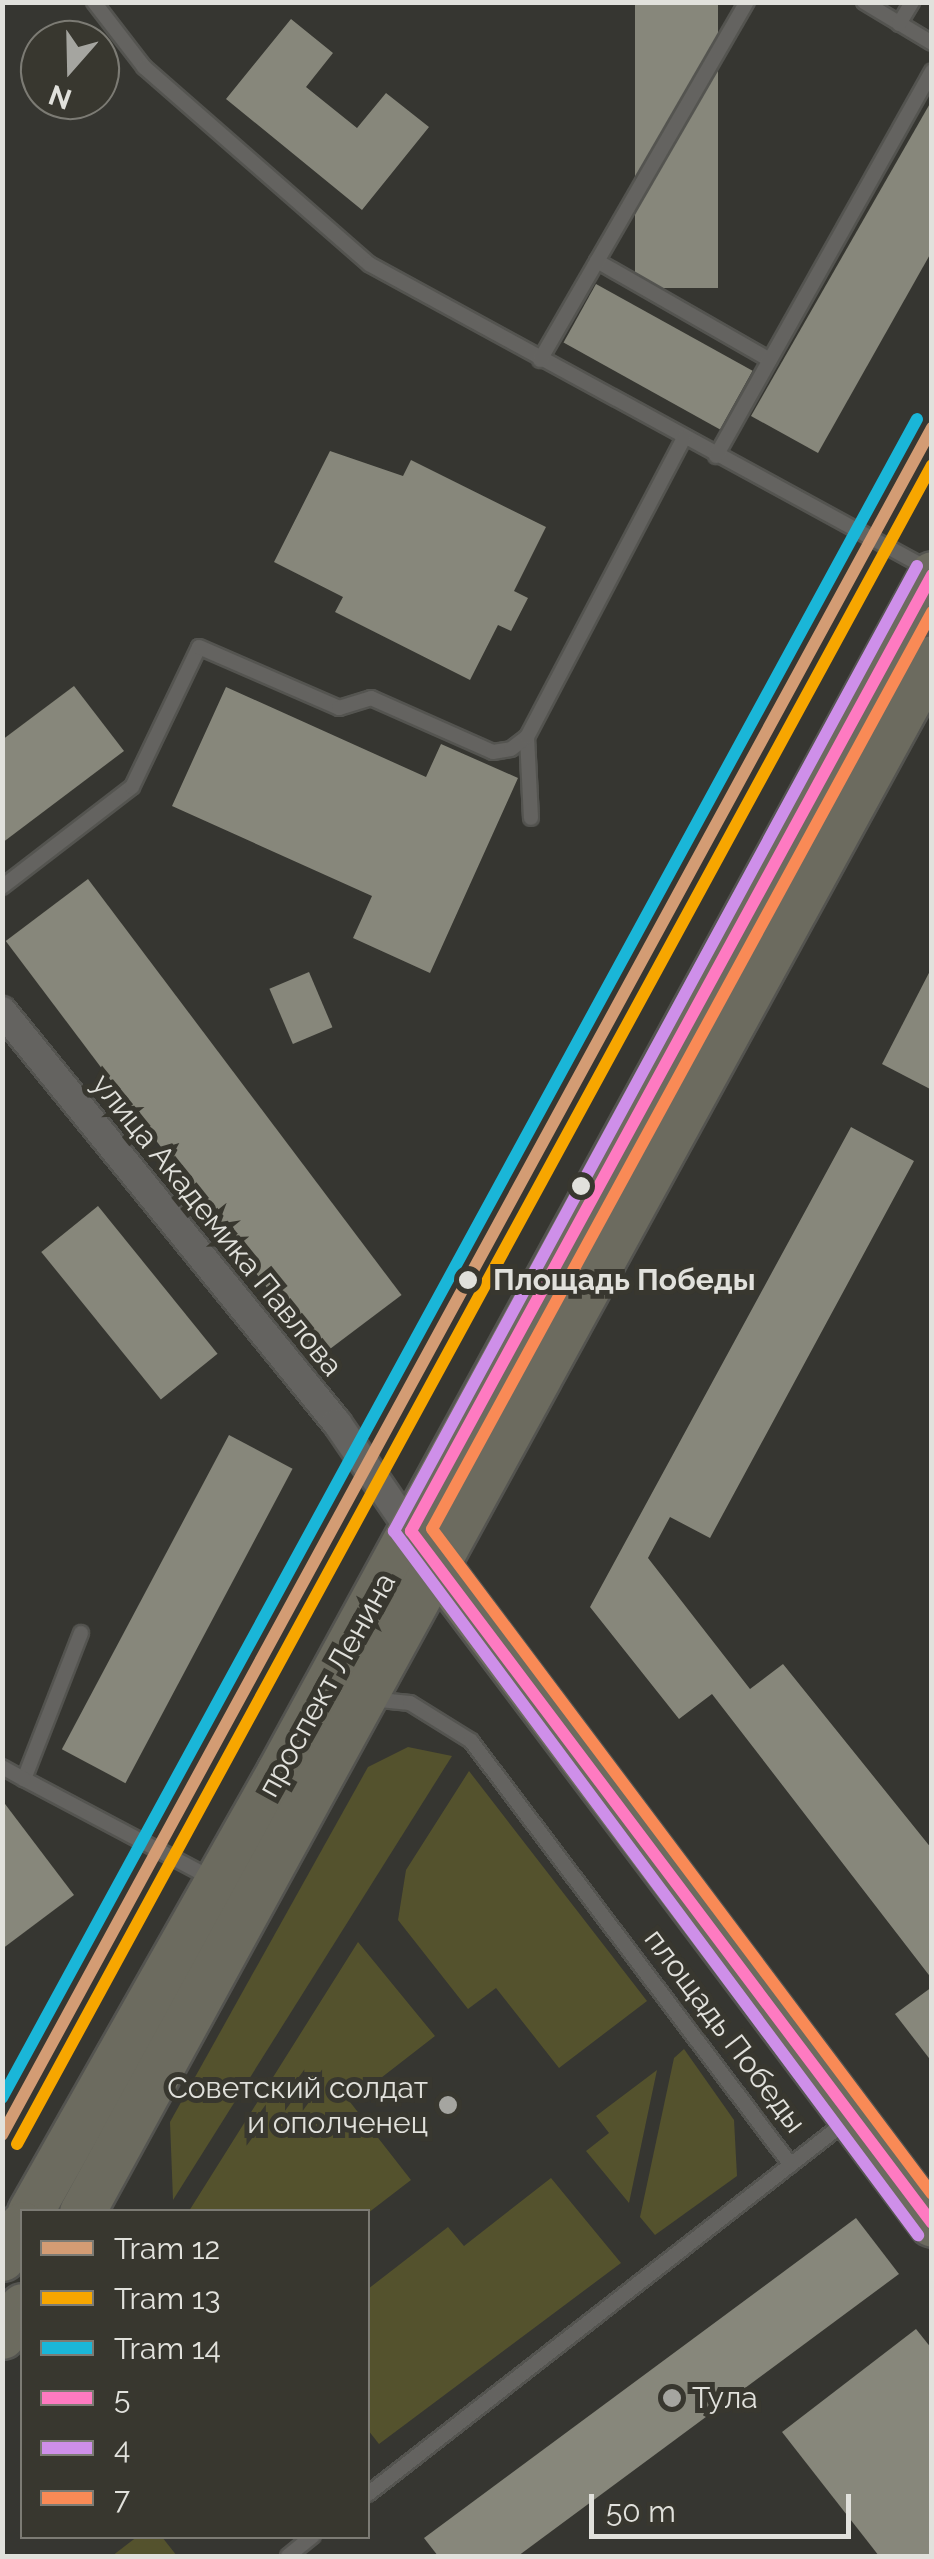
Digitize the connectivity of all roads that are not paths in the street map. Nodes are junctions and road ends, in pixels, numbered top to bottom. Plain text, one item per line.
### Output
1 (94, 2) edge
2 (746, 2) edge
3 (864, 2) edge
4 (912, 2) edge
5 (900, 24) junction
6 (932, 43) edge
7 (932, 71) edge
8 (596, 261) junction
9 (540, 360) junction
10 (770, 360) junction
11 (684, 438) junction
12 (716, 456) junction
13 (932, 572) edge
14 (927, 682) edge
15 (527, 737) junction
16 (532, 818) dead end
17 (2, 887) edge
18 (2, 1011) edge
19 (424, 1548) junction
20 (80, 1633) dead end
21 (365, 1700) junction
22 (313, 1710) junction
23 (2, 1767) edge
24 (24, 1779) junction
25 (218, 1882) junction
26 (851, 2118) junction
27 (791, 2165) junction
28 (32, 2209) edge
29 (84, 2209) edge
30 (932, 2224) edge
31 (20, 2227) edge
32 (2, 2258) edge
33 (20, 2309) edge
34 (2, 2336) edge
35 (370, 2492) edge
36 (310, 2539) edge
37 (288, 2556) edge

1 - 9 lane
2 - 8 lane
3 - 5 lane
4 - 5 lane
5 - 6 lane
7 - 10 lane
8 - 9 lane
8 - 10 lane
9 - 11 lane
10 - 12 lane
11 - 12 lane
11 - 15 lane
12 - 13 lane
13 - 19 main road, проспект Ленина
14 - 19 main road, проспект Ленина
15 - 16 lane
15 - 17 lane
18 - 19 street, улица Академика Павлова
19 - 21 main road, проспект Ленина
19 - 22 main road, проспект Ленина
19 - 26 main road
20 - 24 lane
21 - 22 lane, площадь Победы
21 - 27 lane, площадь Победы
21 - 29 main road, проспект Ленина
22 - 25 main road, проспект Ленина
23 - 24 lane
24 - 25 lane
25 - 28 main road, проспект Ленина
26 - 27 lane
26 - 30 main road
27 - 35 lane, площадь Победы
31 - 32 main road
33 - 34 main road
36 - 37 lane

